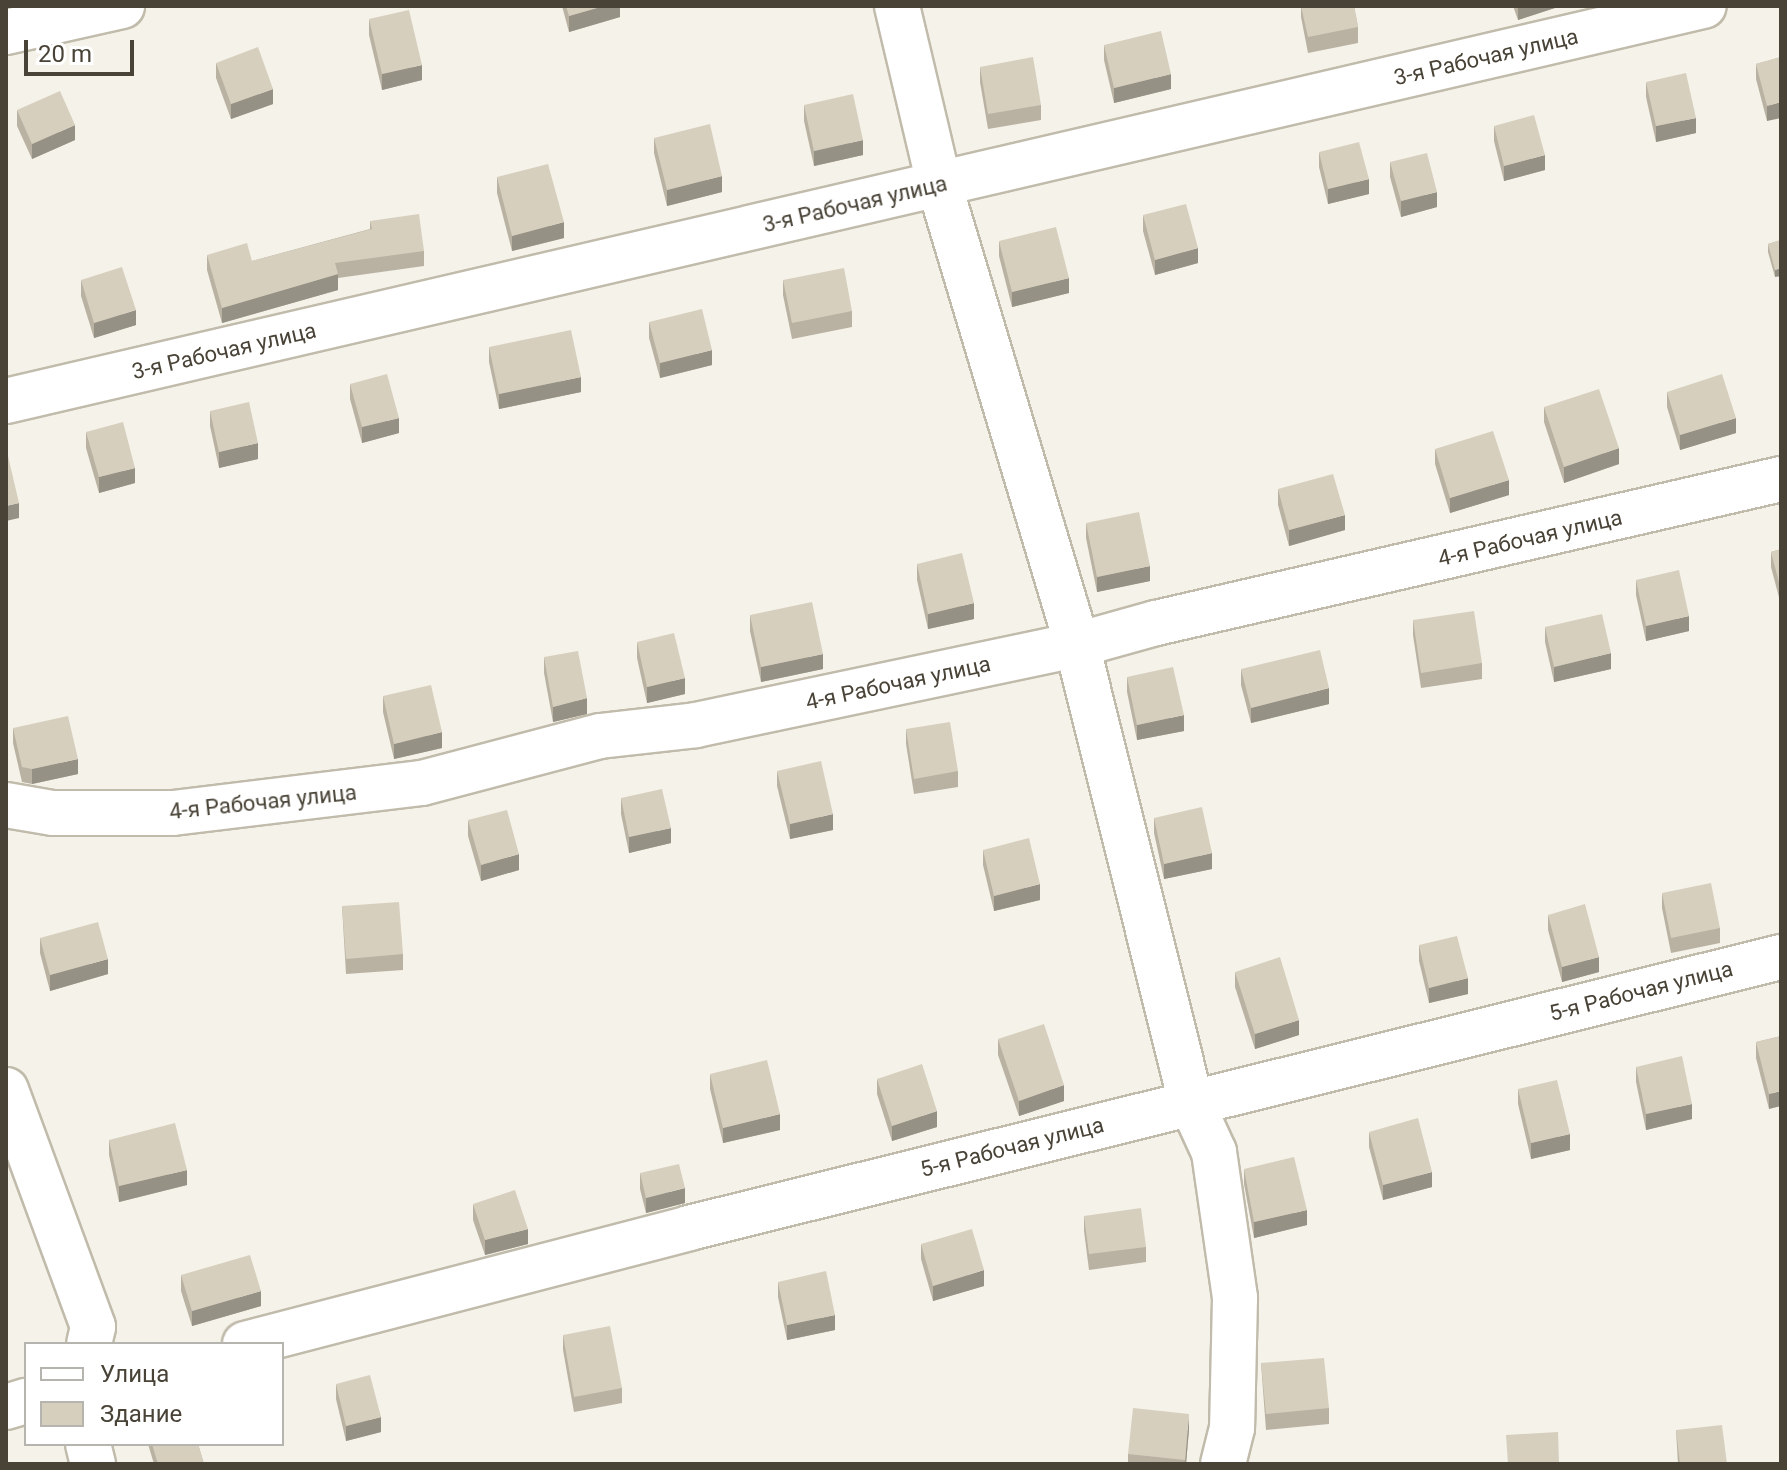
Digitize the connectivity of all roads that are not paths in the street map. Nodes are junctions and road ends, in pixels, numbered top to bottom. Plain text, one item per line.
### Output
1 (122, 6) edge
2 (897, 6) edge
3 (1704, 6) edge
4 (6, 32) edge
5 (939, 184) junction
6 (6, 401) edge
7 (1781, 479) edge
8 (1077, 645) junction
9 (6, 805) edge
10 (1781, 957) edge
11 (6, 1090) edge
12 (1191, 1102) junction
13 (89, 1342) edge
14 (253, 1342) edge
15 (1223, 1464) edge

1 - 4 street
2 - 5 street
3 - 5 street, 3-я Рабочая улица
5 - 6 street, 3-я Рабочая улица
5 - 8 street
7 - 8 street, 4-я Рабочая улица
8 - 9 street, 4-я Рабочая улица
8 - 12 street
10 - 12 street, 5-я Рабочая улица
11 - 13 street
12 - 14 street, 5-я Рабочая улица
12 - 15 street

